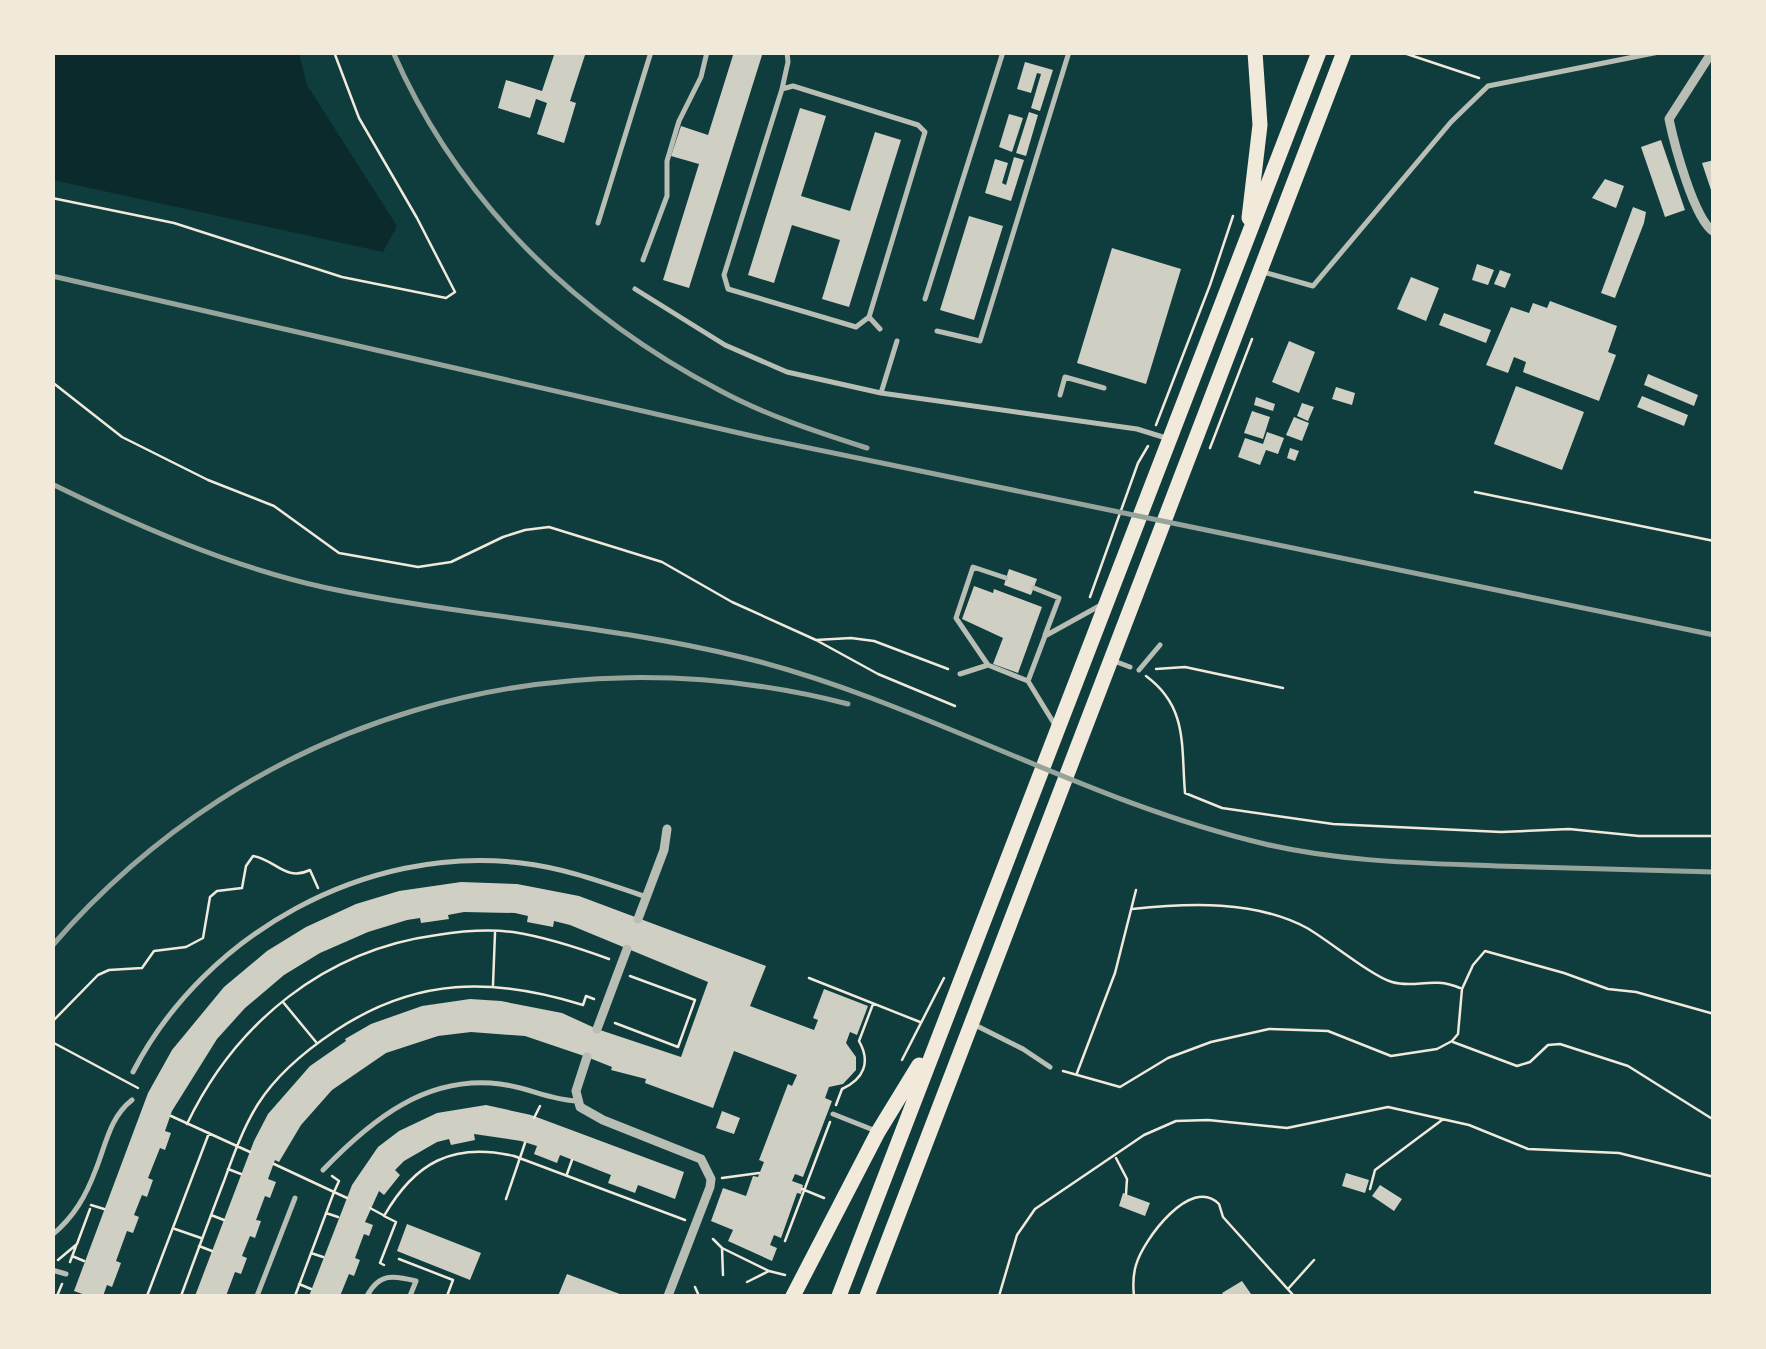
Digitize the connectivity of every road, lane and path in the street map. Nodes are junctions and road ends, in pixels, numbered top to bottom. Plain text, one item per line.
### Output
1 (334, 52) edge
2 (651, 52) edge
3 (707, 52) edge
4 (787, 52) edge
5 (1003, 52) edge
6 (1069, 52) edge
7 (1255, 52) edge
8 (1320, 52) edge
9 (1344, 52) edge
10 (1401, 52) edge
11 (1659, 52) edge
12 (1711, 53) edge
13 (1488, 86) junction
14 (782, 88) junction
15 (52, 198) edge
16 (1236, 203) dead end
17 (598, 224) dead end
18 (1714, 232) edge
19 (1246, 243) junction
20 (643, 260) dead end
21 (1261, 271) junction
22 (635, 290) dead end
23 (924, 299) dead end
24 (868, 317) junction
25 (880, 329) dead end
26 (937, 331) dead end
27 (897, 341) dead end
28 (52, 382) edge
29 (1104, 388) dead end
30 (880, 392) junction
31 (1060, 396) dead end
32 (1161, 436) junction
33 (1475, 492) dead end
34 (1714, 541) edge
35 (1006, 578) dead end
36 (1034, 588) dead end
37 (1105, 603) junction
38 (1084, 614) junction
39 (1045, 636) junction
40 (816, 640) junction
41 (1160, 645) dead end
42 (1112, 660) junction
43 (988, 666) junction
44 (1130, 668) dead end
45 (1174, 668) dead end
46 (1138, 670) joint
47 (960, 674) joint
48 (1028, 681) junction
49 (1283, 688) dead end
50 (955, 706) dead end
51 (1056, 728) junction
52 (667, 829) dead end
53 (1714, 836) edge
54 (1136, 890) dead end
55 (322, 896) junction
56 (646, 898) junction
57 (1132, 909) junction
58 (638, 920) dead end
59 (495, 932) junction
60 (627, 949) dead end
61 (621, 964) junction
62 (945, 975) dead end
63 (809, 978) dead end
64 (493, 987) junction
65 (1462, 989) junction
66 (282, 1001) junction
67 (606, 1004) junction
68 (1714, 1014) edge
69 (52, 1022) edge
70 (922, 1022) junction
71 (972, 1024) junction
72 (597, 1028) dead end
73 (935, 1041) junction
74 (1452, 1041) junction
75 (52, 1042) edge
76 (317, 1043) junction
77 (587, 1057) dead end
78 (1050, 1067) joint
79 (133, 1072) joint
80 (895, 1074) dead end
81 (1077, 1074) junction
82 (138, 1088) junction
83 (544, 1096) junction
84 (132, 1100) joint
85 (577, 1101) junction
86 (833, 1114) dead end
87 (170, 1116) dead end
88 (534, 1118) dead end
89 (1444, 1119) junction
90 (1714, 1120) edge
91 (187, 1124) junction
92 (878, 1132) junction
93 (208, 1133) junction
94 (525, 1143) dead end
95 (237, 1146) junction
96 (250, 1152) dead end
97 (1115, 1155) junction
98 (520, 1158) junction
99 (572, 1160) dead end
100 (274, 1164) dead end
101 (228, 1169) junction
102 (324, 1170) joint
103 (760, 1173) dead end
104 (241, 1174) dead end
105 (567, 1176) junction
106 (1714, 1177) edge
107 (711, 1179) junction
108 (1370, 1189) dead end
109 (802, 1190) dead end
110 (334, 1192) junction
111 (1126, 1194) dead end
112 (295, 1198) dead end
113 (347, 1198) dead end
114 (506, 1199) dead end
115 (82, 1200) junction
116 (830, 1200) dead end
117 (370, 1208) dead end
118 (104, 1209) dead end
119 (326, 1212) junction
120 (211, 1215) junction
121 (384, 1216) junction
122 (338, 1217) dead end
123 (224, 1220) dead end
124 (696, 1224) junction
125 (173, 1228) junction
126 (52, 1236) edge
127 (202, 1238) junction
128 (713, 1240) dead end
129 (199, 1246) junction
130 (722, 1248) junction
131 (212, 1251) dead end
132 (311, 1253) junction
133 (72, 1256) dead end
134 (323, 1258) dead end
135 (399, 1259) dead end
136 (84, 1260) dead end
137 (1314, 1260) dead end
138 (52, 1270) edge
139 (768, 1271) junction
140 (66, 1274) dead end
141 (723, 1274) dead end
142 (792, 1276) dead end
143 (416, 1280) junction
144 (746, 1282) dead end
145 (299, 1284) junction
146 (61, 1285) dead end
147 (695, 1287) dead end
148 (311, 1288) dead end
149 (1288, 1290) junction
150 (57, 1296) edge
151 (146, 1296) edge
152 (181, 1296) edge
153 (257, 1296) edge
154 (294, 1296) edge
155 (368, 1296) edge
156 (410, 1296) edge
157 (447, 1296) edge
158 (668, 1296) edge
159 (698, 1296) edge
160 (793, 1296) edge
161 (839, 1296) edge
162 (868, 1296) edge
163 (999, 1296) edge
164 (1134, 1296) edge
165 (1294, 1296) edge

1 - 15 path
2 - 17 lane
3 - 20 lane
4 - 14 lane
5 - 23 lane
6 - 26 lane
7 - 19 main road
8 - 19 main road
9 - 21 main road
10 - 13 path
11 - 13 lane
12 - 18 street
13 - 21 lane
14 - 24 lane
14 - 24 lane
16 - 32 path
19 - 32 main road
21 - 42 main road
22 - 30 lane
24 - 25 lane
27 - 30 lane
28 - 40 path
29 - 31 lane
30 - 32 lane
32 - 37 main road
32 - 38 path
33 - 34 path
35 - 43 lane
36 - 39 lane
37 - 38 lane
37 - 51 main road
38 - 39 lane
39 - 48 lane
40 - 47 path
40 - 50 path
41 - 46 lane
42 - 44 lane
42 - 71 main road
43 - 47 lane
43 - 48 lane
45 - 49 path
46 - 53 path
48 - 51 lane
51 - 73 main road
52 - 56 street
54 - 57 path
55 - 56 lane
55 - 69 path
55 - 79 lane
56 - 58 street
57 - 65 path
57 - 81 path
59 - 61 path
59 - 64 path
59 - 66 path
60 - 61 street
61 - 67 street
61 - 67 path
62 - 70 path
63 - 70 path
64 - 67 path
64 - 76 path
65 - 68 path
65 - 74 path
66 - 76 path
66 - 91 path
67 - 72 street
70 - 80 path
71 - 78 lane
71 - 162 main road
73 - 92 main road
73 - 161 main road
74 - 81 path
74 - 90 path
75 - 82 path
76 - 95 path
77 - 85 street
78 - 81 path
79 - 82 path
82 - 84 path
83 - 85 lane
83 - 88 path
83 - 102 lane
84 - 115 lane
85 - 107 street
86 - 92 lane
87 - 91 path
89 - 97 path
89 - 106 path
89 - 108 path
91 - 93 path
92 - 160 main road
93 - 95 path
93 - 125 path
94 - 98 path
95 - 96 path
95 - 101 path
97 - 111 path
97 - 163 path
98 - 105 path
98 - 114 path
98 - 121 path
99 - 105 path
100 - 110 path
101 - 104 path
101 - 120 path
102 - 110 path
103 - 107 path
105 - 124 path
107 - 124 street
109 - 116 path
110 - 113 path
110 - 119 path
112 - 153 lane
115 - 118 path
115 - 126 lane
117 - 121 path
119 - 122 path
119 - 132 path
120 - 123 path
120 - 127 path
121 - 143 path
124 - 158 street
125 - 127 path
125 - 151 path
127 - 129 path
128 - 130 path
129 - 131 path
129 - 152 path
130 - 139 path
130 - 141 path
132 - 134 path
132 - 145 path
133 - 136 path
135 - 157 path
137 - 149 path
138 - 140 lane
139 - 142 path
139 - 144 path
143 - 155 lane
143 - 156 lane
145 - 148 path
145 - 154 path
146 - 150 path
147 - 159 path
149 - 164 path
149 - 165 path

